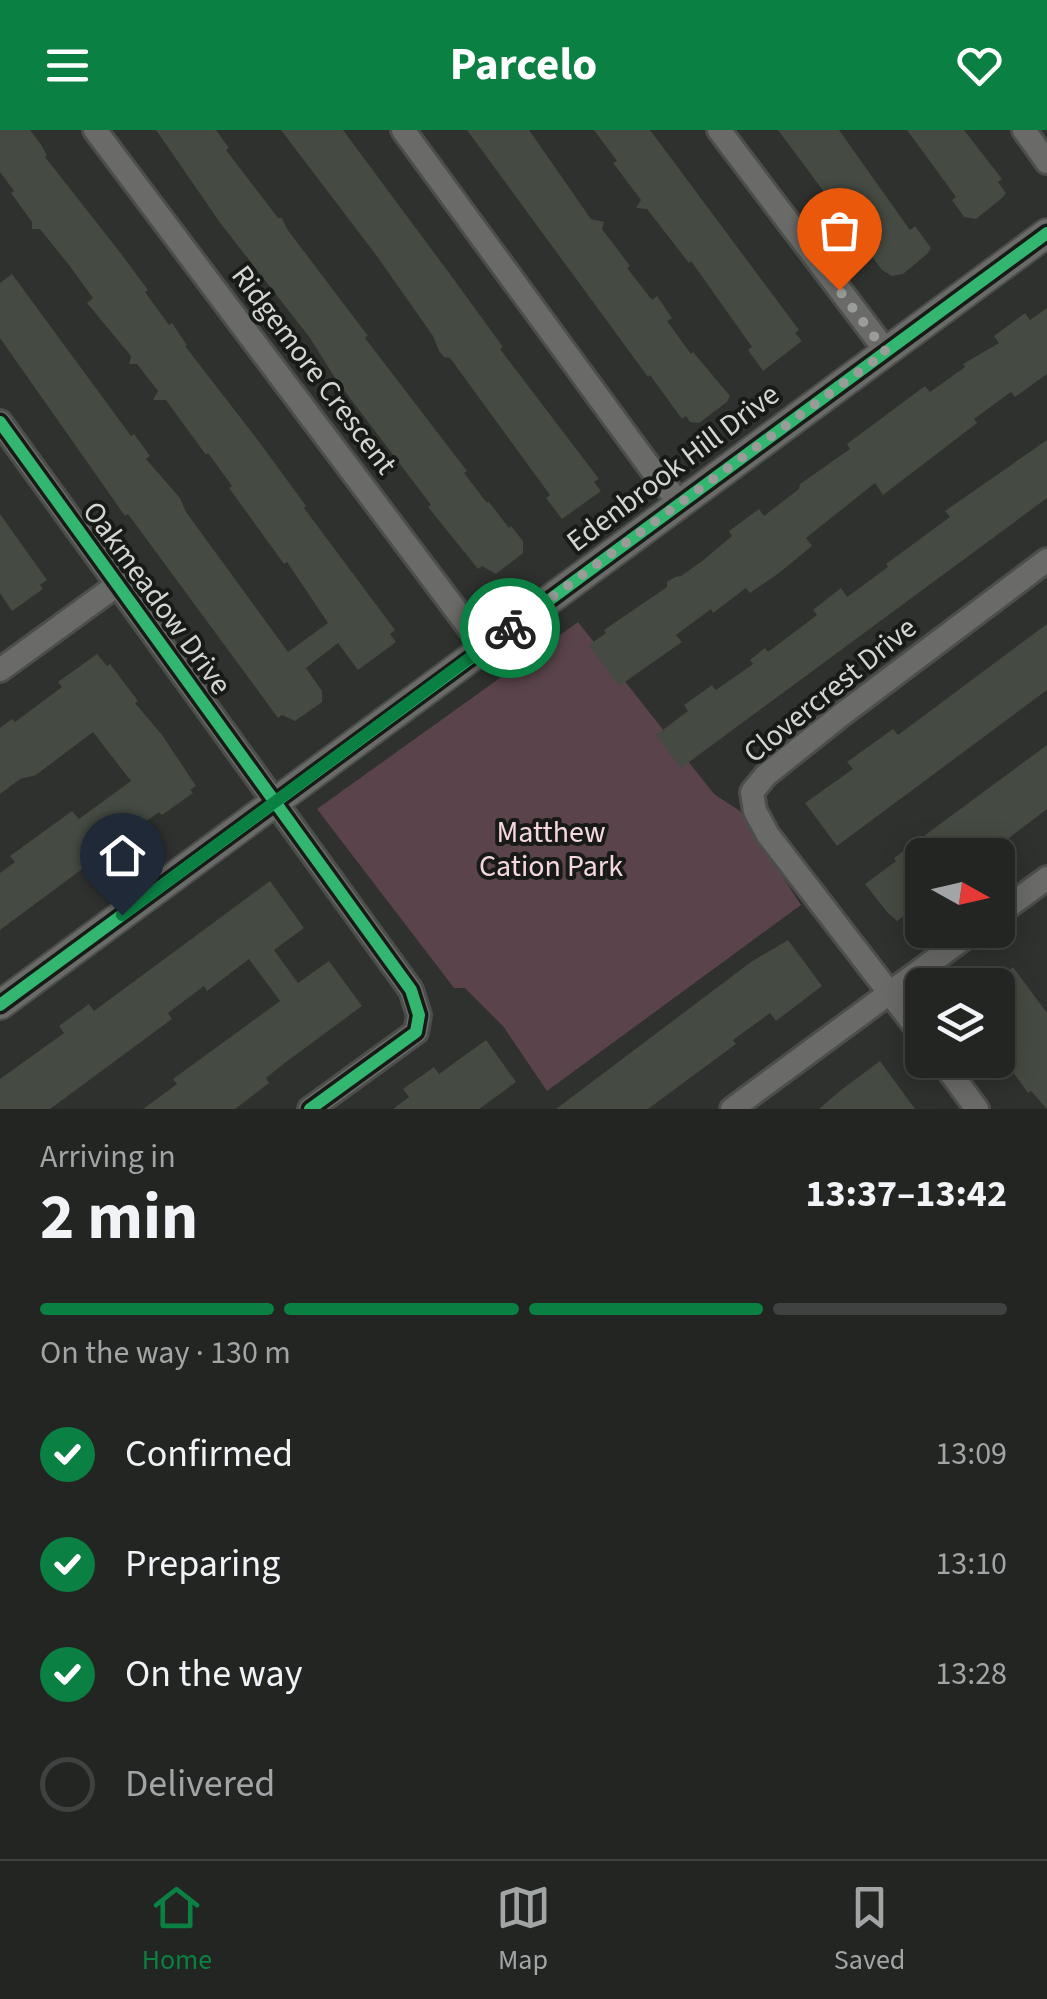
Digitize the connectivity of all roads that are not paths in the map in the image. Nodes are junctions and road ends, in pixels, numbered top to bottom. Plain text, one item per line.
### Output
1 (95, 130) edge
2 (403, 130) edge
3 (718, 130) edge
4 (1024, 130) edge
5 (1047, 162) edge
6 (1047, 233) edge
7 (886, 352) junction
8 (0, 422) edge
9 (680, 502) junction
10 (1047, 560) edge
11 (117, 585) junction
12 (483, 646) junction
13 (0, 670) edge
14 (274, 803) junction
15 (1047, 878) edge
16 (1015, 902) edge
17 (951, 948) edge
18 (891, 992) junction
19 (0, 1005) edge
20 (905, 1011) edge
21 (955, 1078) edge
22 (310, 1109) edge
23 (732, 1109) edge
24 (978, 1109) edge

1 - 12 street, Ridgemore Crescent
2 - 9 street
3 - 7 street
4 - 5 street
6 - 7 street, Edenbrook Hill Drive
7 - 9 street, Edenbrook Hill Drive
8 - 11 street, Oakmeadow Drive
9 - 12 street, Edenbrook Hill Drive
10 - 18 street, Clovercrest Drive
11 - 13 street
11 - 14 street, Oakmeadow Drive
12 - 14 street, Edenbrook Hill Drive
14 - 19 street, Edenbrook Hill Drive
14 - 22 street, Oakmeadow Drive
15 - 16 street
17 - 18 street
18 - 20 street
18 - 23 street
21 - 24 street

